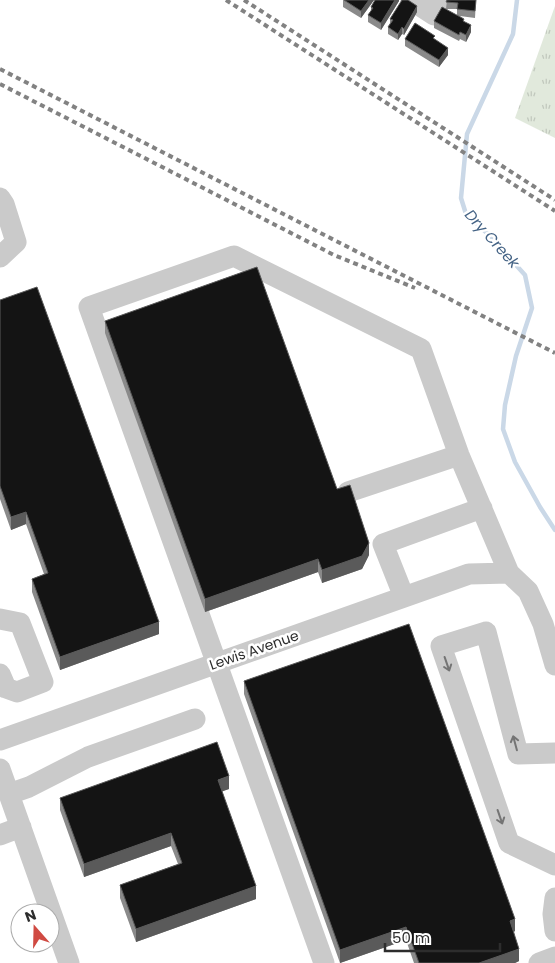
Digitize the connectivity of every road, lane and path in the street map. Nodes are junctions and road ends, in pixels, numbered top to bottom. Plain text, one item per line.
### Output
1 (411, 0) edge
2 (440, 0) edge
3 (0, 198) edge
4 (0, 258) edge
5 (459, 455) junction
6 (348, 492) edge
7 (482, 508) junction
8 (509, 573) junction
9 (404, 597) junction
10 (0, 619) edge
11 (217, 663) junction
12 (555, 664) edge
13 (0, 674) edge
14 (195, 719) dead end
15 (0, 740) edge
16 (555, 753) edge
17 (3, 782) edge
18 (21, 827) junction
19 (0, 835) edge
20 (555, 865) edge
21 (555, 898) edge
22 (555, 931) edge
23 (555, 957) edge
24 (70, 963) edge
25 (324, 963) edge
26 (539, 963) edge

1 - 2 street
3 - 4 street
5 - 6 street
5 - 7 street
5 - 11 street
7 - 8 street
7 - 9 street
8 - 9 street, Lewis Avenue
8 - 12 street
9 - 11 street, Lewis Avenue
10 - 13 street
11 - 15 street, Lewis Avenue
11 - 25 street
14 - 17 street
16 -> 20 street
17 - 18 street
18 - 19 street
18 - 24 street
21 - 22 street
23 - 26 street

